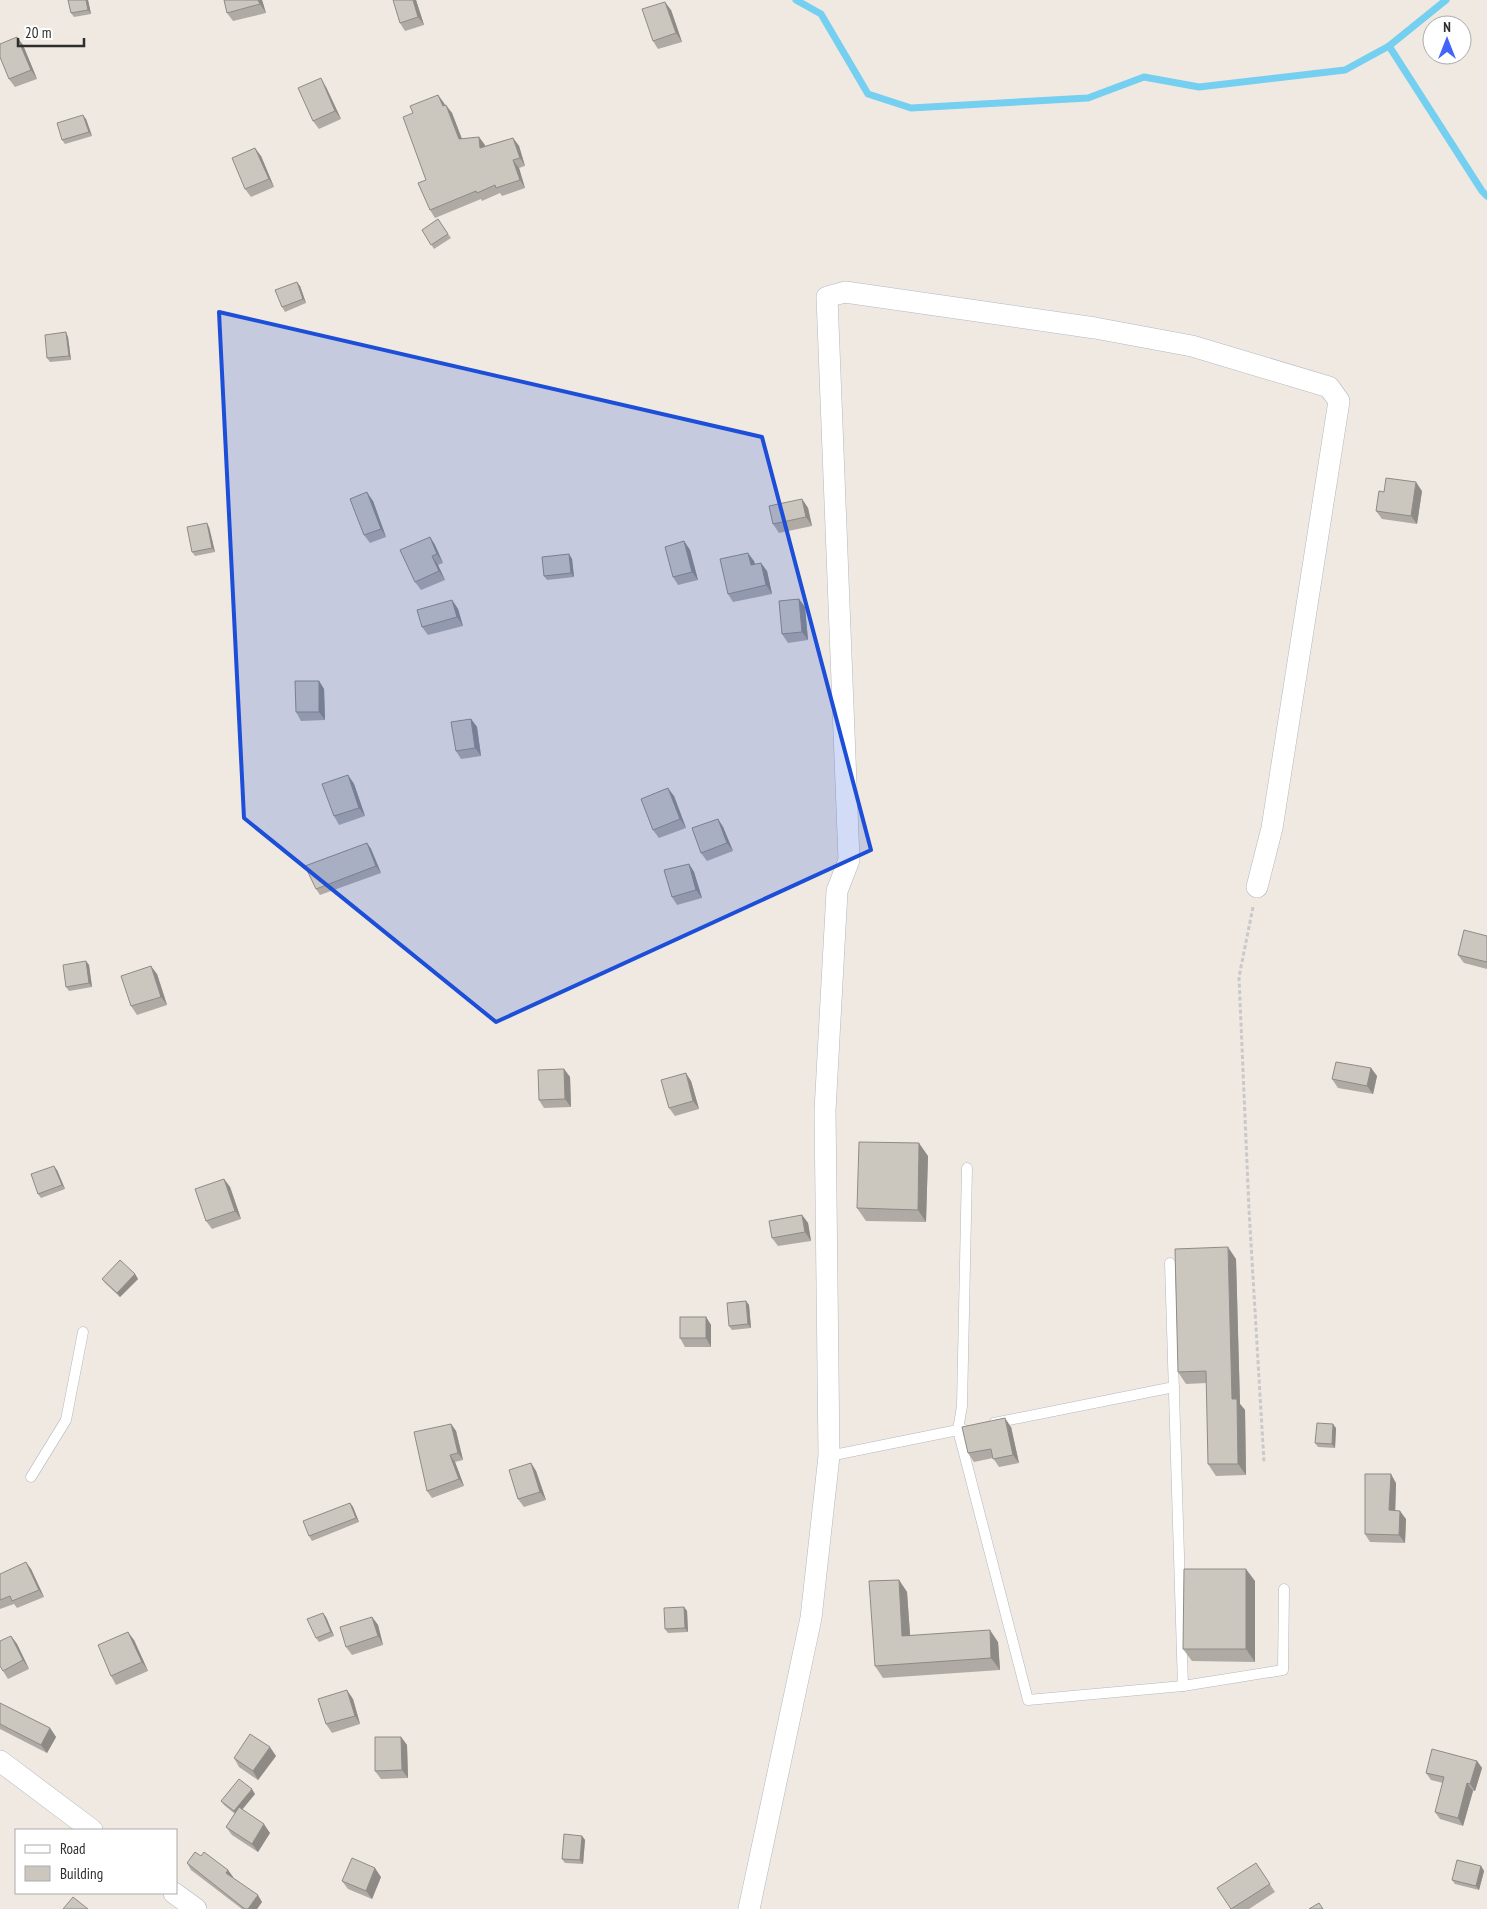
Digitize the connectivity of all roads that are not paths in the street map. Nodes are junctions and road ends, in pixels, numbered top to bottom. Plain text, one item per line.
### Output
1 (1257, 887) road end
2 (967, 1168) dead end
3 (1170, 1263) dead end
4 (83, 1332) dead end
5 (1174, 1387) junction
6 (958, 1430) junction
7 (829, 1456) junction
8 (31, 1477) dead end
9 (1284, 1589) dead end
10 (1183, 1686) junction
11 (0, 1760) edge
12 (91, 1829) edge
13 (175, 1894) edge
14 (196, 1909) edge
15 (749, 1909) edge

1 - 7 street
2 - 6 lane
3 - 5 lane
4 - 8 lane
5 - 6 lane
5 - 10 lane
6 - 7 lane
6 - 10 lane
7 - 15 street
9 - 10 lane
11 - 12 street
13 - 14 street

